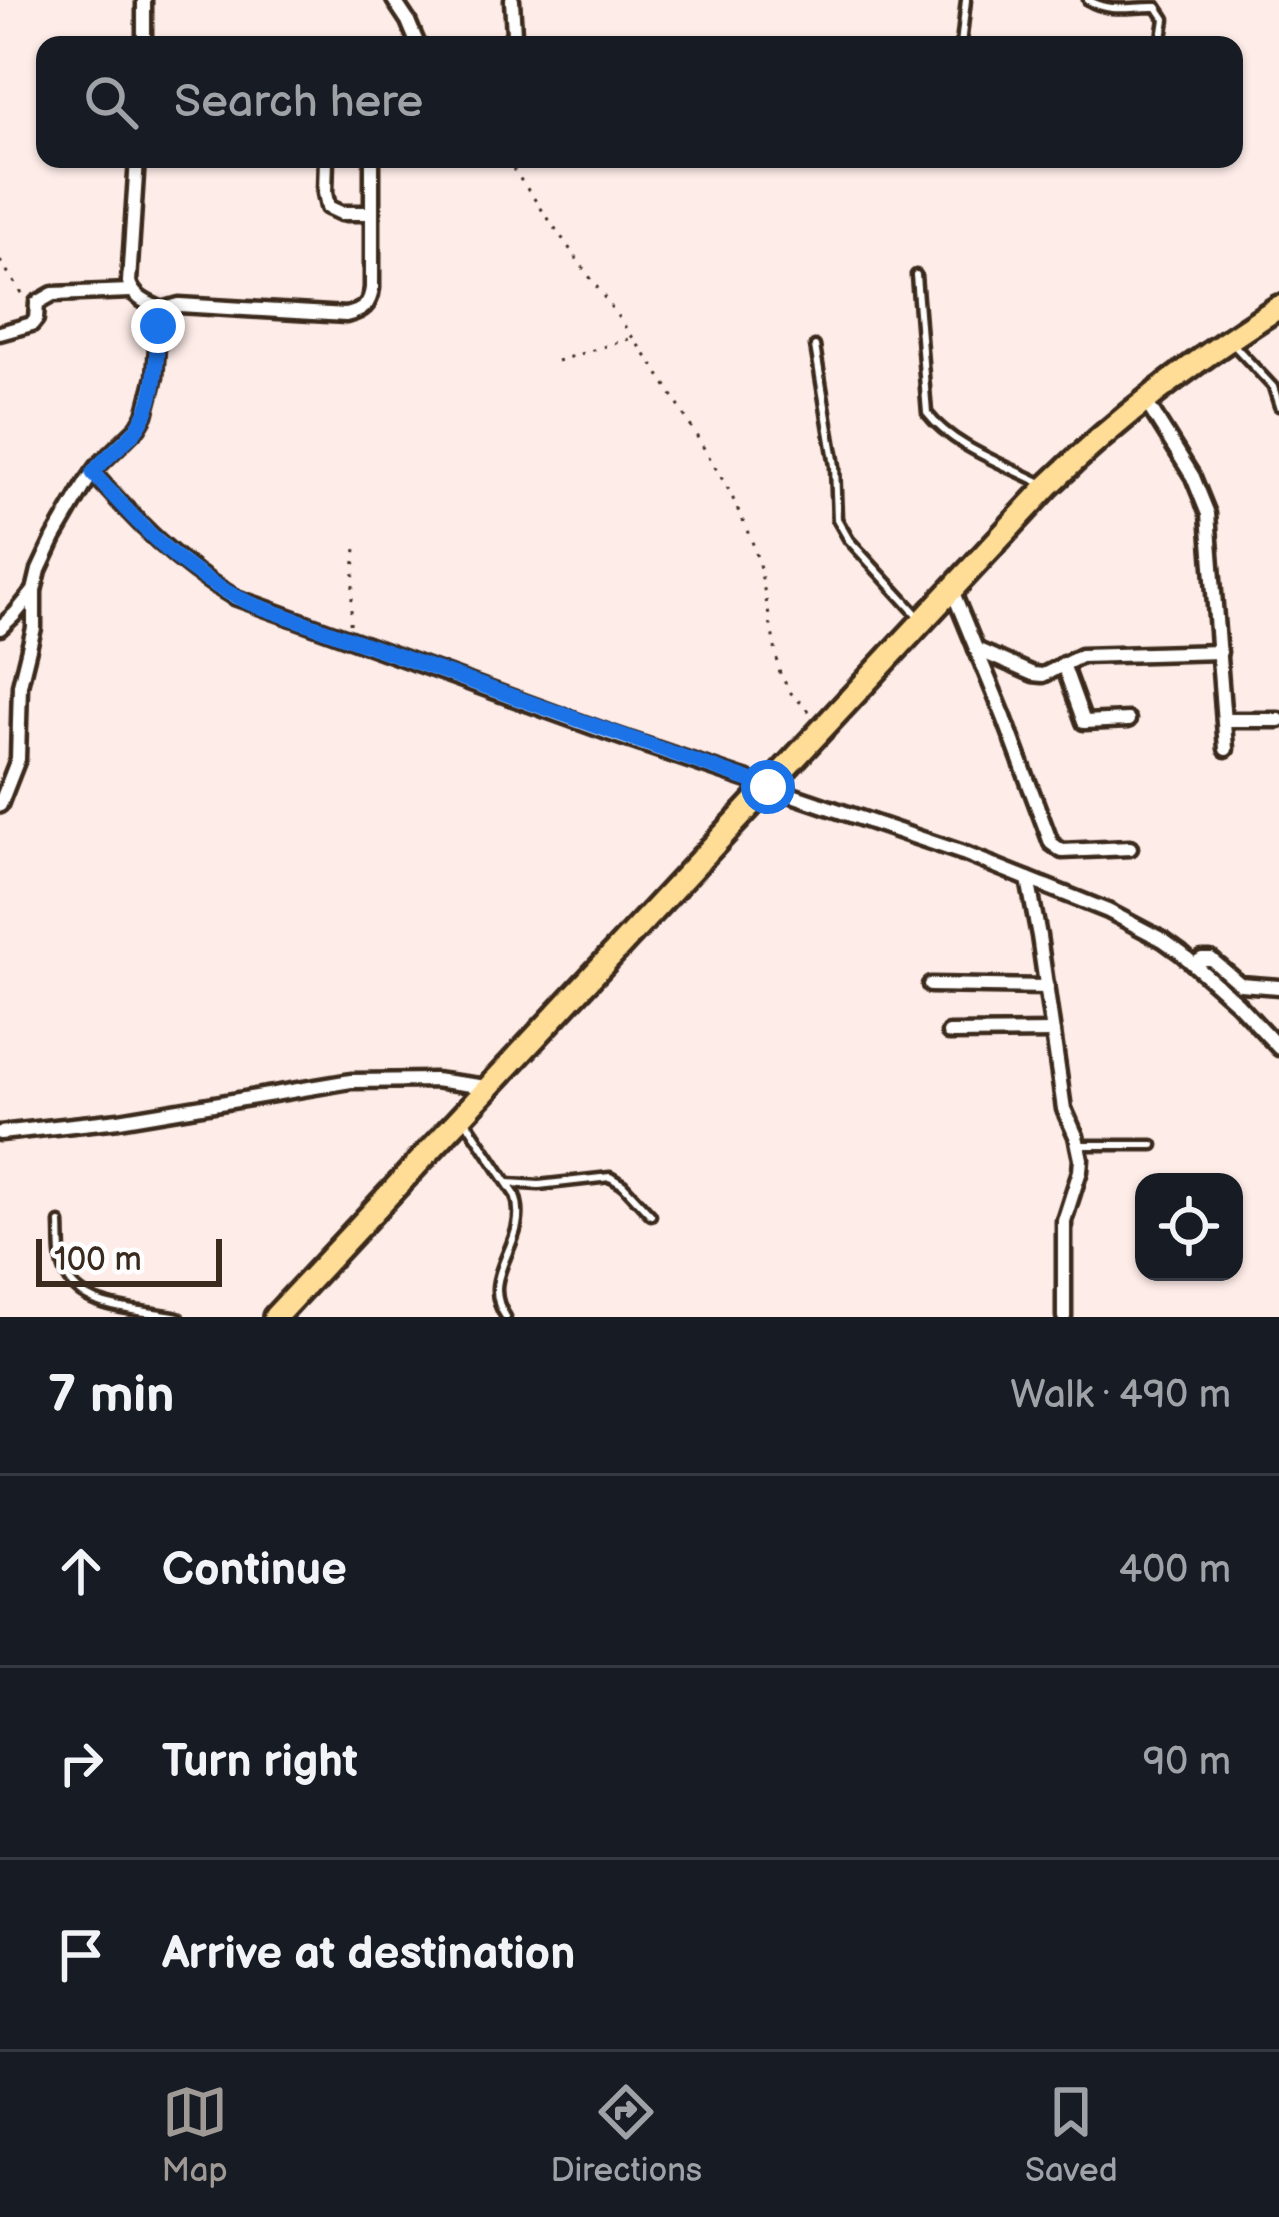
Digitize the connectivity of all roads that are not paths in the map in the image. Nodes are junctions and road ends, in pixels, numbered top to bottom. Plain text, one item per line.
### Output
1 (144, 0) edge
2 (394, 0) edge
3 (512, 0) edge
4 (966, 0) edge
5 (1088, 0) edge
6 (144, 36) edge
7 (414, 36) edge
8 (513, 36) edge
9 (962, 36) edge
10 (1162, 36) edge
11 (136, 168) edge
12 (326, 168) edge
13 (372, 168) edge
14 (371, 213) junction
15 (916, 275) dead end
16 (131, 291) junction
17 (1279, 307) edge
18 (162, 310) junction
19 (0, 333) edge
20 (1228, 339) junction
21 (814, 346) dead end
22 (1144, 399) junction
23 (1279, 406) edge
24 (99, 466) junction
25 (1048, 486) junction
26 (951, 590) junction
27 (34, 591) junction
28 (922, 621) junction
29 (0, 628) edge
30 (976, 649) junction
31 (1220, 652) junction
32 (1063, 664) junction
33 (1128, 720) dead end
34 (1224, 720) junction
35 (1279, 720) edge
36 (1226, 749) dead end
37 (776, 779) junction
38 (1, 796) edge
39 (1130, 848) dead end
40 (1028, 879) junction
41 (1197, 962) junction
42 (930, 986) dead end
43 (1279, 987) edge
44 (1046, 988) junction
45 (1053, 1032) junction
46 (949, 1033) dead end
47 (1279, 1048) edge
48 (488, 1087) junction
49 (462, 1115) junction
50 (0, 1133) edge
51 (1079, 1145) junction
52 (1154, 1145) dead end
53 (508, 1184) junction
54 (652, 1215) dead end
55 (60, 1223) dead end
56 (178, 1317) edge
57 (275, 1317) edge
58 (506, 1317) edge
59 (1064, 1317) edge

1 - 6 street
2 - 7 street
3 - 8 street
4 - 9 lane
5 - 10 lane
11 - 16 street
12 - 14 street
13 - 14 street
14 - 18 street
15 - 25 lane
16 - 18 street
16 - 19 street
17 - 20 highway
18 - 24 street
20 - 22 highway
20 - 23 lane
21 - 28 lane
22 - 25 highway
22 - 31 street
24 - 27 street
24 - 37 street
25 - 26 highway
26 - 28 highway
26 - 30 street
27 - 29 street
27 - 38 street
28 - 37 highway
30 - 32 street
30 - 39 street
31 - 32 street
31 - 34 street
32 - 33 street
34 - 35 street
34 - 36 street
37 - 40 street
37 - 48 highway
40 - 41 street
40 - 44 street
41 - 43 street
41 - 47 street
42 - 44 street
44 - 45 street
45 - 46 street
45 - 51 street
48 - 49 highway
48 - 50 street
49 - 53 lane
49 - 57 highway
51 - 52 lane
51 - 59 street
53 - 54 lane
53 - 58 lane
55 - 56 lane

